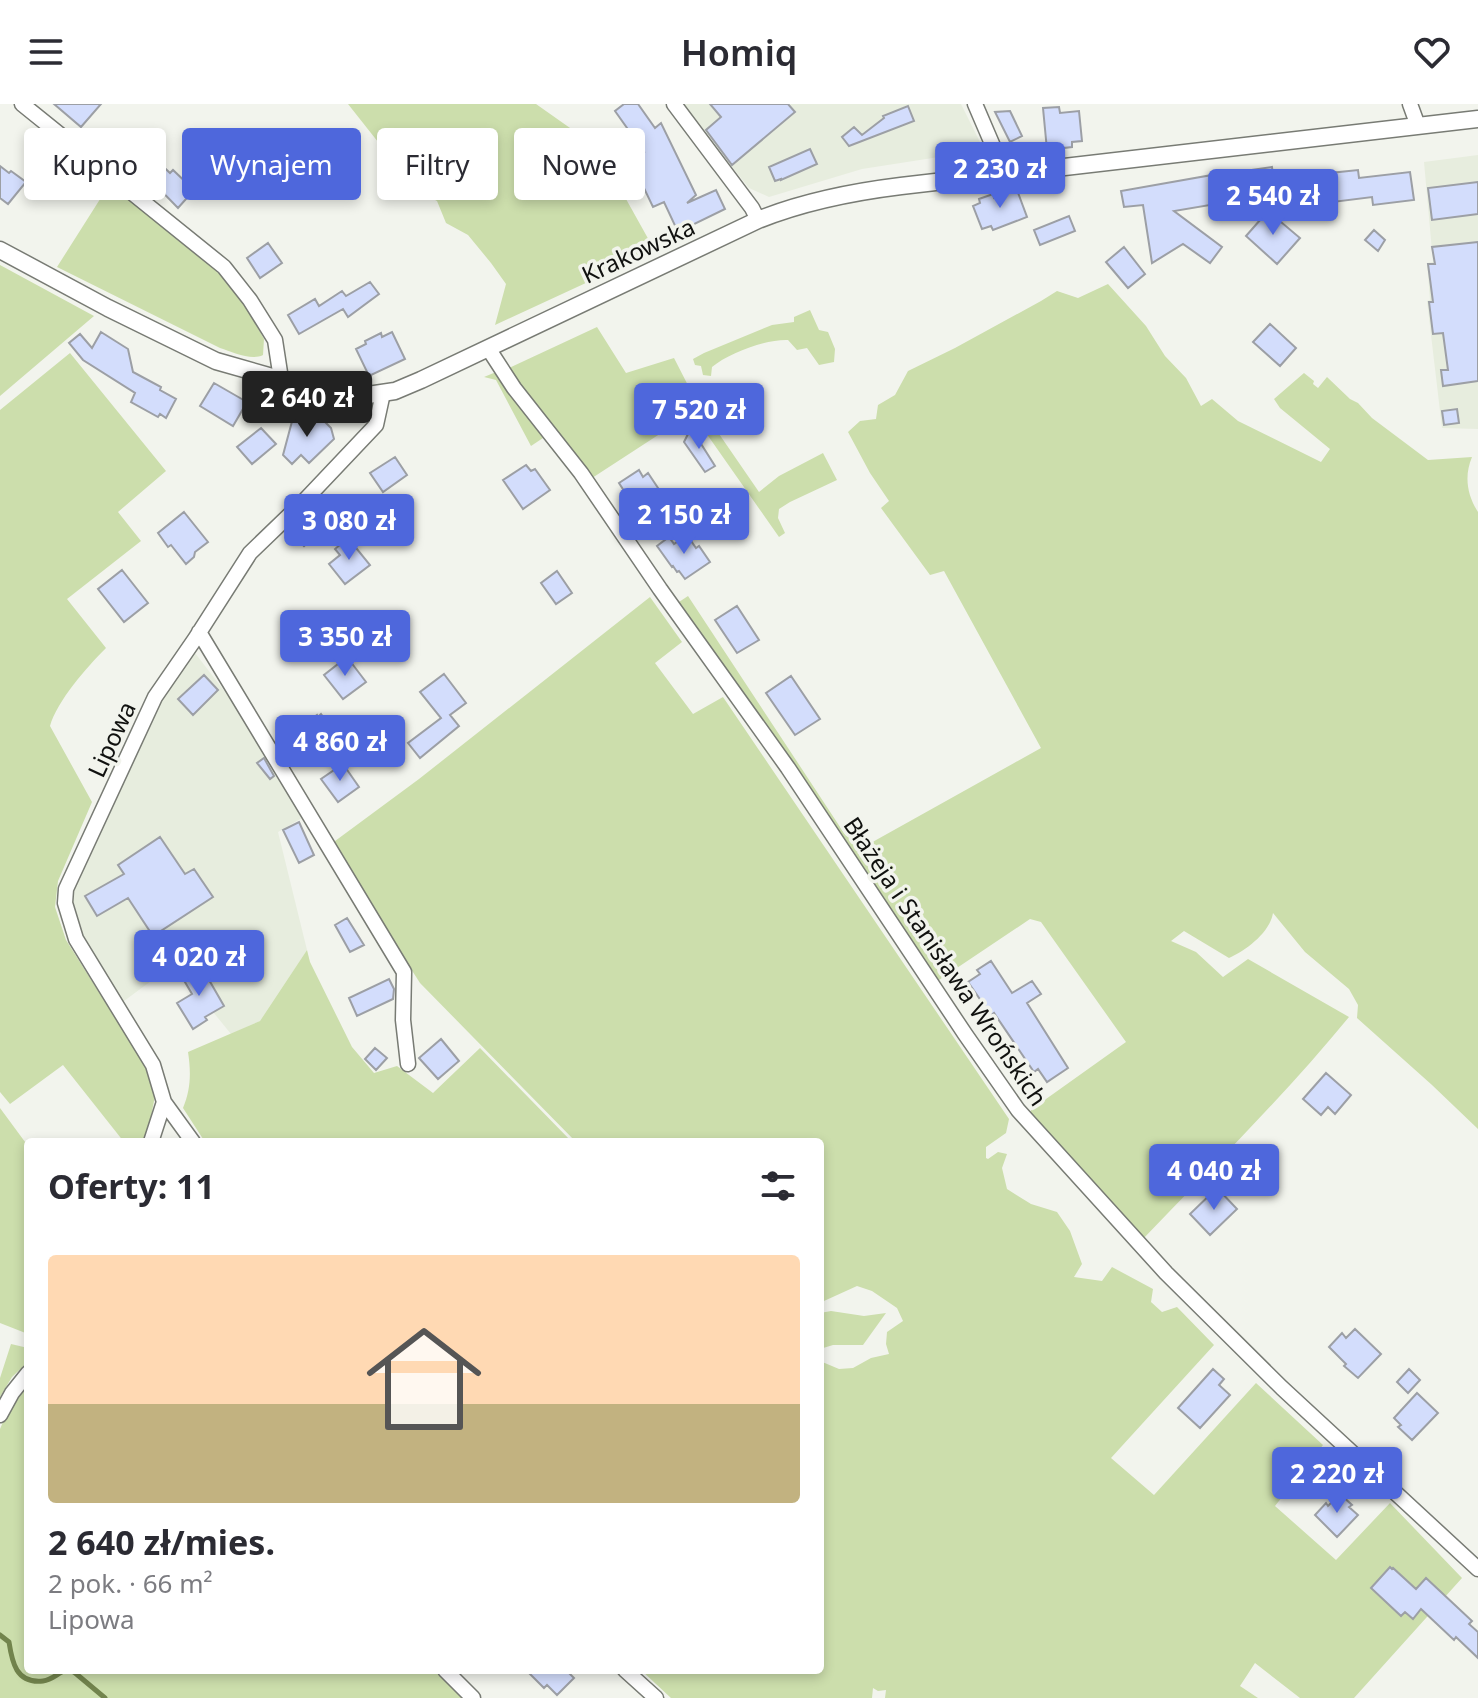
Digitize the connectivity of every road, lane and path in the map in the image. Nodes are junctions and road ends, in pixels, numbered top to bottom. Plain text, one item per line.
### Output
1 (22, 104) edge
2 (674, 104) edge
3 (975, 104) edge
4 (1410, 104) edge
5 (1478, 119) edge
6 (1418, 126) junction
7 (1002, 174) junction
8 (758, 220) junction
9 (0, 250) edge
10 (488, 348) junction
11 (281, 379) junction
12 (383, 393) junction
13 (199, 632) junction
14 (408, 1064) dead end
15 (164, 1102) junction
16 (152, 1138) edge
17 (190, 1138) edge
18 (24, 1378) edge
19 (0, 1415) edge
20 (1478, 1569) edge
21 (449, 1674) edge
22 (629, 1674) edge
23 (473, 1698) edge
24 (656, 1698) edge

1 - 11 street
2 - 8 street
3 - 7 street
4 - 6 street
5 - 6 street, Krakowska
6 - 7 street, Krakowska
7 - 8 street, Krakowska
8 - 10 street, Krakowska
9 - 11 street, Krakowska
10 - 12 street, Krakowska
10 - 20 street, Błażeja i Stanisława Wrońskich
11 - 12 street, Krakowska
12 - 13 street, Lipowa
13 - 14 street
13 - 15 street, Lipowa
15 - 16 street
15 - 17 street, Lipowa
18 - 19 street
21 - 23 street
22 - 24 street

